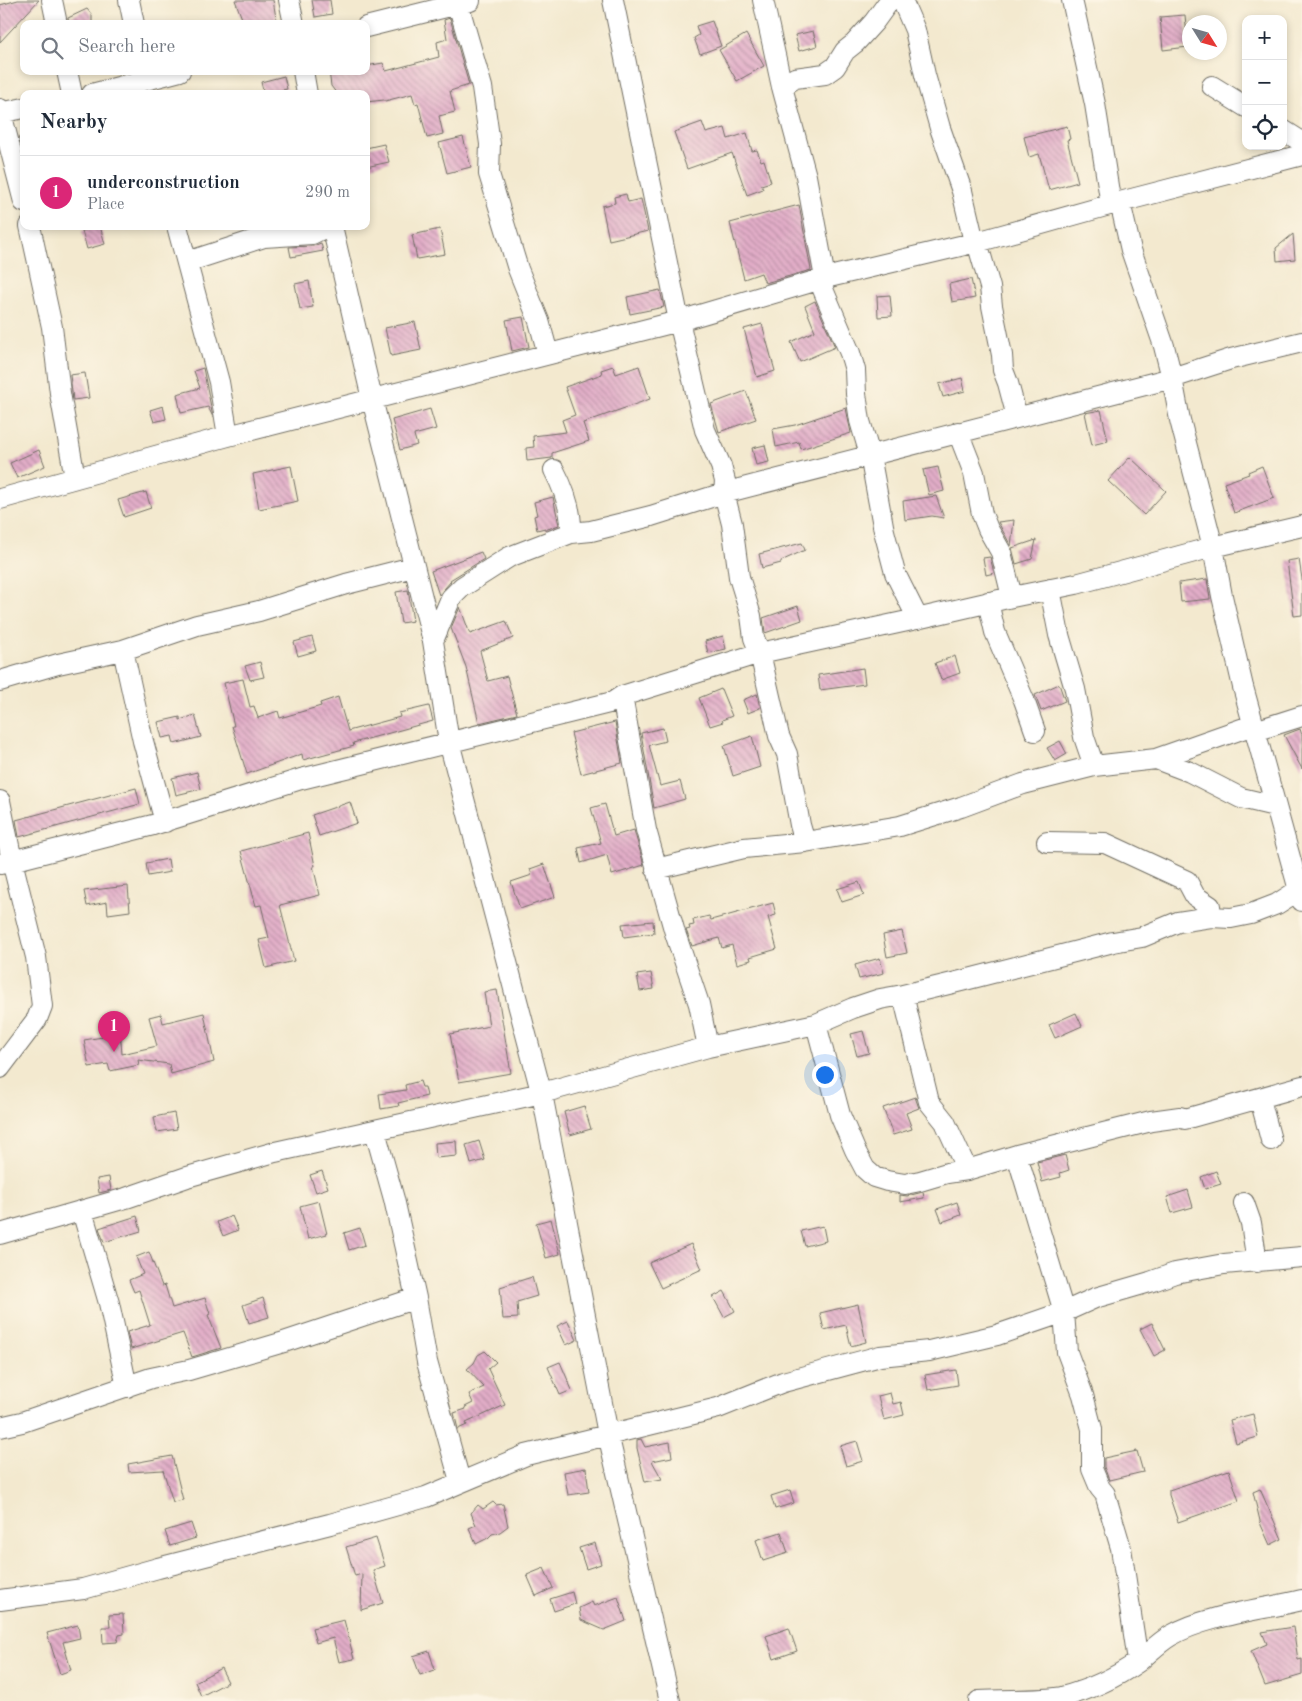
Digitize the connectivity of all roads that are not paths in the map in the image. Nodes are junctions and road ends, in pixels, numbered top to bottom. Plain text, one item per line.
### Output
1 (52, 0) edge
2 (129, 0) edge
3 (289, 0) edge
4 (613, 0) edge
5 (763, 0) edge
6 (890, 0) edge
7 (902, 0) edge
8 (1072, 0) edge
9 (462, 2) edge
10 (56, 20) edge
11 (133, 20) edge
12 (293, 20) edge
13 (370, 26) edge
14 (68, 75) edge
15 (166, 75) edge
16 (304, 75) edge
17 (145, 81) edge
18 (782, 86) junction
19 (1212, 86) dead end
20 (71, 90) edge
21 (109, 90) edge
22 (306, 90) edge
23 (1243, 105) edge
24 (20, 108) edge
25 (0, 111) edge
26 (1287, 133) edge
27 (1302, 142) edge
28 (1302, 154) edge
29 (20, 187) edge
30 (1115, 204) junction
31 (31, 230) edge
32 (178, 230) edge
33 (320, 230) edge
34 (333, 230) edge
35 (975, 242) junction
36 (186, 262) junction
37 (822, 279) junction
38 (679, 321) junction
39 (1302, 342) edge
40 (548, 354) junction
41 (1172, 378) junction
42 (372, 399) junction
43 (1017, 417) junction
44 (958, 432) junction
45 (228, 436) junction
46 (870, 455) junction
47 (554, 470) dead end
48 (75, 478) junction
49 (724, 493) junction
50 (0, 499) edge
51 (1302, 526) edge
52 (571, 534) junction
53 (1213, 547) junction
54 (413, 567) junction
55 (1050, 589) junction
56 (1012, 597) junction
57 (988, 602) junction
58 (918, 619) junction
59 (433, 641) junction
60 (123, 650) junction
61 (760, 652) junction
62 (0, 681) edge
63 (622, 696) junction
64 (1302, 716) edge
65 (1254, 728) junction
66 (1035, 731) dead end
67 (449, 742) junction
68 (1156, 760) junction
69 (1094, 766) junction
70 (0, 801) edge
71 (1276, 806) junction
72 (165, 822) junction
73 (805, 842) junction
74 (1048, 842) dead end
75 (6, 863) edge
76 (656, 870) junction
77 (1301, 893) edge
78 (1211, 917) junction
79 (903, 995) junction
80 (816, 1024) junction
81 (708, 1047) junction
82 (1, 1065) edge
83 (1302, 1086) edge
84 (542, 1093) junction
85 (1260, 1099) junction
86 (375, 1131) junction
87 (1271, 1140) dead end
88 (1017, 1155) junction
89 (967, 1170) junction
90 (1244, 1203) dead end
91 (82, 1211) junction
92 (0, 1234) edge
93 (1302, 1257) edge
94 (1257, 1262) junction
95 (416, 1298) junction
96 (1064, 1312) junction
97 (127, 1387) junction
98 (0, 1427) edge
99 (608, 1434) junction
100 (460, 1481) junction
101 (0, 1600) edge
102 (1302, 1600) edge
103 (1138, 1661) junction
104 (670, 1701) edge
105 (979, 1701) edge

1 - 10 street
2 - 11 street
3 - 12 street
4 - 38 street
5 - 18 street
6 - 18 street
7 - 35 street
8 - 30 street
9 - 13 street
9 - 40 street
14 - 20 street
15 - 17 street
16 - 22 street
17 - 21 street
18 - 37 street
19 - 23 street
24 - 25 street
25 - 29 street
26 - 27 street
28 - 30 street
30 - 35 street
30 - 41 street
31 - 48 street
32 - 36 street
33 - 36 street
34 - 42 street
35 - 37 street
35 - 43 street
36 - 45 street
37 - 38 street
37 - 46 street
38 - 40 street
38 - 49 street
39 - 41 street
40 - 42 street
41 - 43 street
41 - 53 street
42 - 45 street
42 - 54 street
43 - 44 street
44 - 46 street
44 - 56 street
45 - 48 street
46 - 49 street
46 - 58 street
47 - 52 street
48 - 50 street
49 - 52 street
49 - 61 street
51 - 53 street
52 - 59 street
53 - 55 street
53 - 65 street
54 - 59 street
54 - 60 street
55 - 56 street
55 - 69 street
56 - 57 street
57 - 58 street
57 - 66 street
58 - 61 street
59 - 67 street
60 - 62 street
60 - 72 street
61 - 63 street
61 - 73 street
63 - 67 street
63 - 76 street
64 - 65 street
65 - 68 street
65 - 71 street
67 - 72 street
67 - 84 street
68 - 69 street
68 - 71 street
69 - 73 street
70 - 75 street
71 - 77 street
72 - 75 street
73 - 76 street
74 - 78 street
75 - 82 street
76 - 81 street
77 - 78 street
78 - 79 street
79 - 80 street
79 - 89 street
80 - 81 street
80 - 89 street
81 - 84 street
83 - 85 street
84 - 86 street
84 - 99 street
85 - 87 street
85 - 88 street
86 - 91 street
86 - 95 street
88 - 89 street
88 - 96 street
90 - 94 street
91 - 92 street
91 - 97 street
93 - 94 street
94 - 96 street
95 - 97 street
95 - 100 street
96 - 99 street
96 - 103 street
97 - 98 street
99 - 100 street
99 - 104 street
100 - 101 street
102 - 103 street
103 - 105 street

